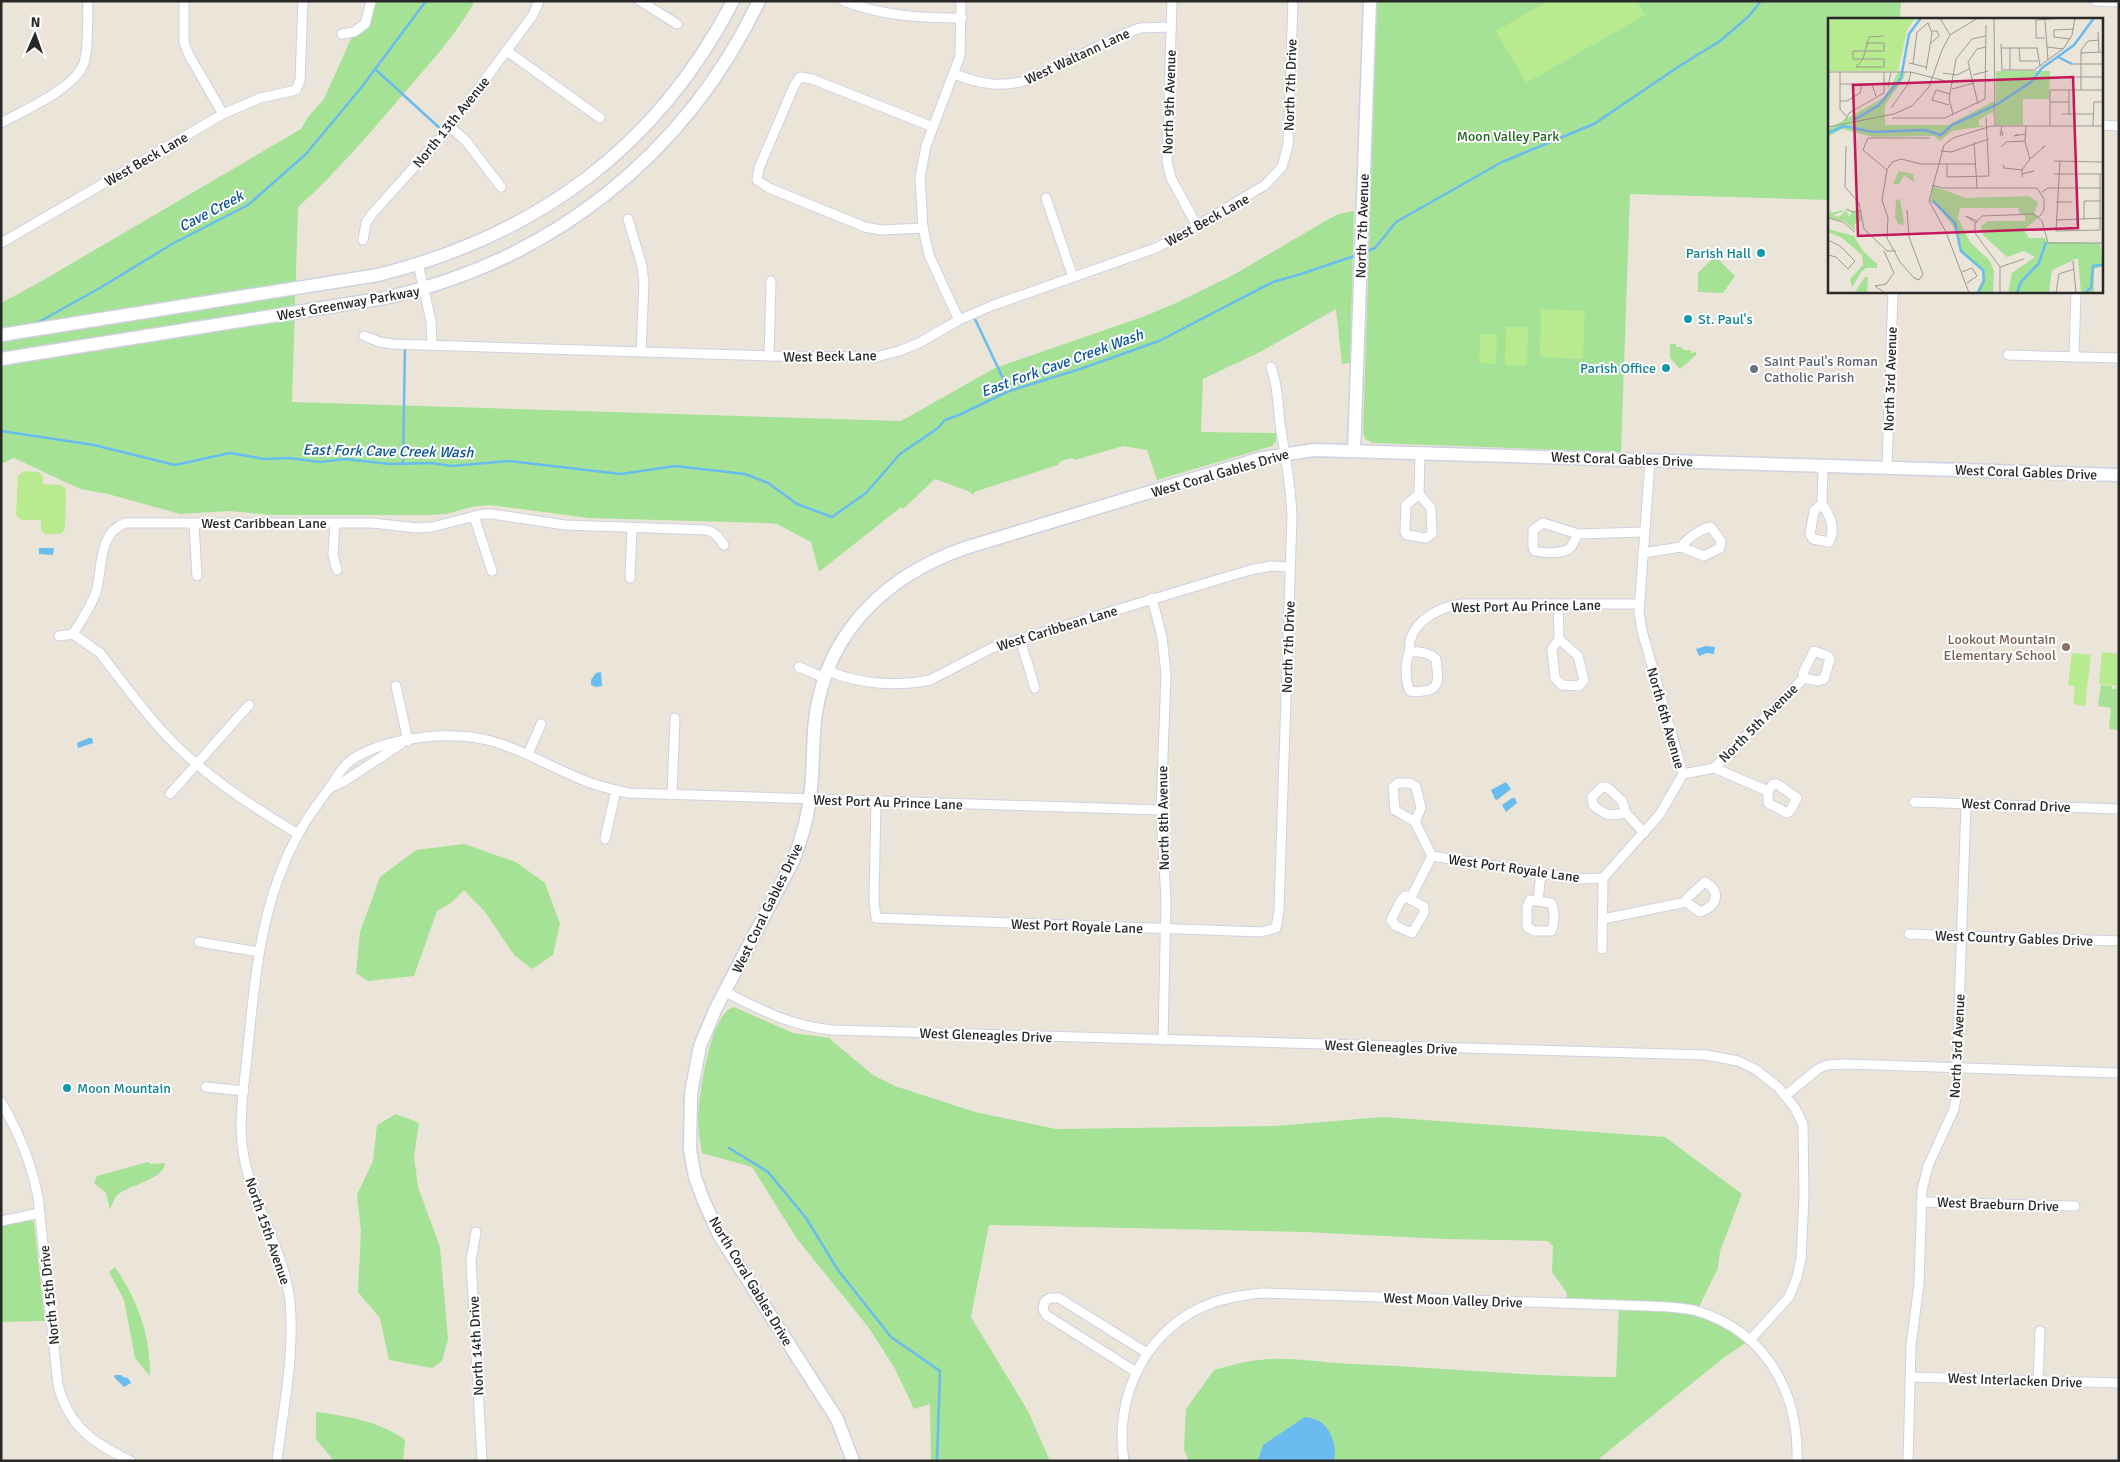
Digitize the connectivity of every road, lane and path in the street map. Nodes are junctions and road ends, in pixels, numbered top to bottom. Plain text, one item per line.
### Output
1 (88, 1) edge
2 (184, 1) edge
3 (303, 1) edge
4 (371, 1) edge
5 (540, 1) edge
6 (640, 1) edge
7 (732, 1) edge
8 (759, 1) edge
9 (844, 1) edge
10 (961, 1) edge
11 (1172, 1) edge
12 (1293, 1) edge
13 (1370, 1) edge
14 (2096, 1) edge
15 (2119, 2) edge
16 (962, 18) junction
17 (677, 24) dead end
18 (1171, 27) junction
19 (342, 34) dead end
20 (507, 51) junction
21 (955, 74) junction
22 (223, 114) junction
23 (600, 118) dead end
24 (1, 123) edge
25 (2102, 126) edge
26 (2119, 126) edge
27 (450, 127) junction
28 (933, 127) junction
29 (1282, 167) joint
30 (501, 187) dead end
31 (1046, 198) dead end
32 (628, 219) dead end
33 (1198, 226) junction
34 (923, 228) junction
35 (363, 240) dead end
36 (1, 243) edge
37 (418, 264) junction
38 (1073, 277) junction
39 (771, 281) dead end
40 (424, 289) junction
41 (1893, 292) edge
42 (2076, 292) edge
43 (959, 320) junction
44 (1, 335) edge
45 (364, 336) dead end
46 (432, 345) junction
47 (641, 352) junction
48 (2008, 355) dead end
49 (769, 356) junction
50 (2074, 357) junction
51 (2119, 358) edge
52 (1, 359) edge
53 (1271, 367) dead end
54 (1354, 451) junction
55 (1420, 453) junction
56 (1286, 454) junction
57 (1650, 461) junction
58 (1823, 465) junction
59 (1887, 467) junction
60 (2119, 475) edge
61 (1419, 494) junction
62 (1822, 504) dead end
63 (474, 516) junction
64 (194, 522) junction
65 (335, 523) junction
66 (632, 528) junction
67 (1644, 532) junction
68 (1578, 534) junction
69 (724, 545) dead end
70 (1681, 547) dead end
71 (1643, 553) junction
72 (1290, 567) junction
73 (337, 570) dead end
74 (492, 571) dead end
75 (196, 576) dead end
76 (630, 578) dead end
77 (1152, 598) junction
78 (1558, 604) junction
79 (1639, 604) junction
80 (73, 634) junction
81 (60, 636) dead end
82 (1020, 639) junction
83 (1559, 639) junction
84 (1409, 652) junction
85 (799, 667) dead end
86 (826, 674) junction
87 (1804, 678) dead end
88 (396, 686) dead end
89 (1035, 688) dead end
90 (249, 705) dead end
91 (676, 718) dead end
92 (541, 724) dead end
93 (408, 741) junction
94 (528, 754) junction
95 (196, 765) junction
96 (1714, 768) junction
97 (1683, 774) junction
98 (330, 788) junction
99 (616, 790) junction
100 (1768, 792) dead end
101 (170, 794) dead end
102 (672, 794) junction
103 (810, 800) junction
104 (876, 802) junction
105 (1914, 802) dead end
106 (1966, 804) junction
107 (2119, 809) edge
108 (1160, 810) junction
109 (1626, 813) dead end
110 (1415, 822) junction
111 (1644, 833) junction
112 (298, 834) junction
113 (605, 839) dead end
114 (1432, 856) junction
115 (1541, 873) junction
116 (1603, 878) junction
117 (1410, 899) dead end
118 (1538, 900) dead end
119 (1686, 902) dead end
120 (1604, 919) junction
121 (1276, 928) joint
122 (1166, 929) junction
123 (1909, 934) dead end
124 (1962, 936) junction
125 (2119, 941) edge
126 (199, 942) dead end
127 (1602, 949) dead end
128 (259, 952) junction
129 (725, 992) junction
130 (706, 1030) joint
131 (1163, 1040) junction
132 (1958, 1068) junction
133 (2119, 1073) edge
134 (206, 1087) dead end
135 (244, 1091) junction
136 (1784, 1096) junction
137 (1, 1102) edge
138 (1921, 1202) junction
139 (2075, 1206) dead end
140 (40, 1213) junction
141 (1, 1222) edge
142 (476, 1232) dead end
143 (2040, 1331) dead end
144 (1750, 1340) junction
145 (1147, 1353) junction
146 (1136, 1372) junction
147 (1910, 1377) junction
148 (2038, 1381) junction
149 (2119, 1383) edge
150 (131, 1461) edge
151 (277, 1461) edge
152 (482, 1461) edge
153 (853, 1461) edge
154 (1124, 1461) edge
155 (1796, 1461) edge
156 (1908, 1461) edge

1 - 24 street
2 - 22 street
3 - 22 street, West Beck Lane
4 - 19 street
5 - 20 street, North 13th Avenue
6 - 17 street
7 - 37 street, West Greenway Parkway
8 - 40 street, West Greenway Parkway
9 - 16 street
10 - 16 street
11 - 18 street, North 9th Avenue
12 - 29 street, North 7th Drive
13 - 54 street, North 7th Avenue
14 - 15 street
16 - 21 street
18 - 21 street, West Waltann Lane
18 - 33 street, North 9th Avenue
20 - 23 street
20 - 27 street, North 13th Avenue
21 - 28 street
22 - 36 street, West Beck Lane
25 - 26 street
27 - 30 street
27 - 35 street, North 13th Avenue
28 - 34 street
28 - 34 street
29 - 33 street, West Beck Lane
31 - 38 street
32 - 47 street
33 - 38 street, West Beck Lane
34 - 43 street
37 - 40 street
37 - 44 street, West Greenway Parkway
38 - 43 street, West Beck Lane
39 - 49 street
40 - 46 street
40 - 52 street, West Greenway Parkway
41 - 59 street, North 3rd Avenue
42 - 50 street
43 - 49 street, West Beck Lane
45 - 46 street, West Beck Lane
46 - 47 street, West Beck Lane
47 - 49 street, West Beck Lane
48 - 50 street
50 - 51 street
53 - 56 street, North 7th Drive
54 - 55 street, West Coral Gables Drive
54 - 56 street, West Coral Gables Drive
55 - 57 street, West Coral Gables Drive
55 - 61 street
56 - 72 street, North 7th Drive
56 - 86 street, West Coral Gables Drive
57 - 58 street, West Coral Gables Drive
57 - 67 street, North 6th Avenue
58 - 59 street, West Coral Gables Drive
58 - 62 street
59 - 60 street, West Coral Gables Drive
61 - 61 street
63 - 65 street, West Caribbean Lane
63 - 66 street, West Caribbean Lane
63 - 74 street
64 - 65 street, West Caribbean Lane
64 - 75 street, West Caribbean Lane
64 - 80 street, West Caribbean Lane
65 - 73 street, West Caribbean Lane
66 - 69 street, West Caribbean Lane
66 - 76 street
67 - 68 street
67 - 71 street, North 6th Avenue
68 - 68 street
70 - 71 street
71 - 79 street, North 6th Avenue
72 - 77 street, West Caribbean Lane
72 - 121 street, North 7th Drive
77 - 82 street, West Caribbean Lane
77 - 108 street, North 8th Avenue
78 - 79 street, West Port Au Prince Lane
78 - 83 street
78 - 84 street, West Port Au Prince Lane
79 - 97 street, North 6th Avenue
80 - 81 street
80 - 95 street
82 - 86 street, West Caribbean Lane
82 - 89 street
83 - 83 street
84 - 84 street, West Port Au Prince Lane
85 - 86 street
86 - 103 street, West Coral Gables Drive
87 - 96 street, North 5th Avenue
88 - 93 street
90 - 95 street
91 - 102 street
92 - 94 street
93 - 94 street, West Port Au Prince Lane
93 - 98 street, West Port Au Prince Lane
93 - 98 street, West Port Au Prince Lane
94 - 99 street, West Port Au Prince Lane
95 - 101 street
95 - 112 street
96 - 97 street, North 5th Avenue
96 - 100 street
97 - 111 street, North 6th Avenue
98 - 112 street, West Port Au Prince Lane
99 - 102 street, West Port Au Prince Lane
99 - 113 street
102 - 103 street, West Port Au Prince Lane
103 - 104 street, West Port Au Prince Lane
103 - 129 street, West Coral Gables Drive
104 - 108 street, West Port Au Prince Lane
104 - 122 street, West Port Royale Lane
105 - 106 street, West Conrad Drive
106 - 107 street, West Conrad Drive
106 - 124 street, North 3rd Avenue
108 - 122 street, North 8th Avenue
109 - 111 street
110 - 110 street, West Port Royale Lane
110 - 114 street, West Port Royale Lane
111 - 116 street, North 6th Avenue
112 - 128 street, North 15th Avenue
114 - 115 street, West Port Royale Lane
114 - 117 street
115 - 116 street, West Port Royale Lane
115 - 118 street
116 - 120 street
119 - 120 street
120 - 127 street
121 - 122 street, West Port Royale Lane
122 - 131 street, North 8th Avenue
123 - 124 street, West Country Gables Drive
124 - 125 street, West Country Gables Drive
124 - 132 street, North 3rd Avenue
126 - 128 street
128 - 135 street, North 15th Avenue
129 - 130 street, West Coral Gables Drive
129 - 131 street, West Gleneagles Drive
130 - 153 street, North Coral Gables Drive
131 - 136 street, West Gleneagles Drive
132 - 133 street
132 - 136 street
132 - 138 street, North 3rd Avenue
134 - 135 street
135 - 151 street, North 15th Avenue
136 - 144 street, West Gleneagles Drive
137 - 140 street, North 15th Drive
138 - 139 street, West Braeburn Drive
138 - 147 street, North 3rd Avenue
140 - 141 street
140 - 150 street, North 15th Drive
142 - 152 street, North 14th Drive
143 - 148 street
144 - 145 street, West Moon Valley Drive
144 - 155 street, West Moon Valley Drive
145 - 146 street, West Moon Valley Drive
145 - 146 street
146 - 154 street, West Moon Valley Drive
147 - 148 street, West Interlacken Drive
147 - 156 street, North 3rd Avenue
148 - 149 street, West Interlacken Drive

